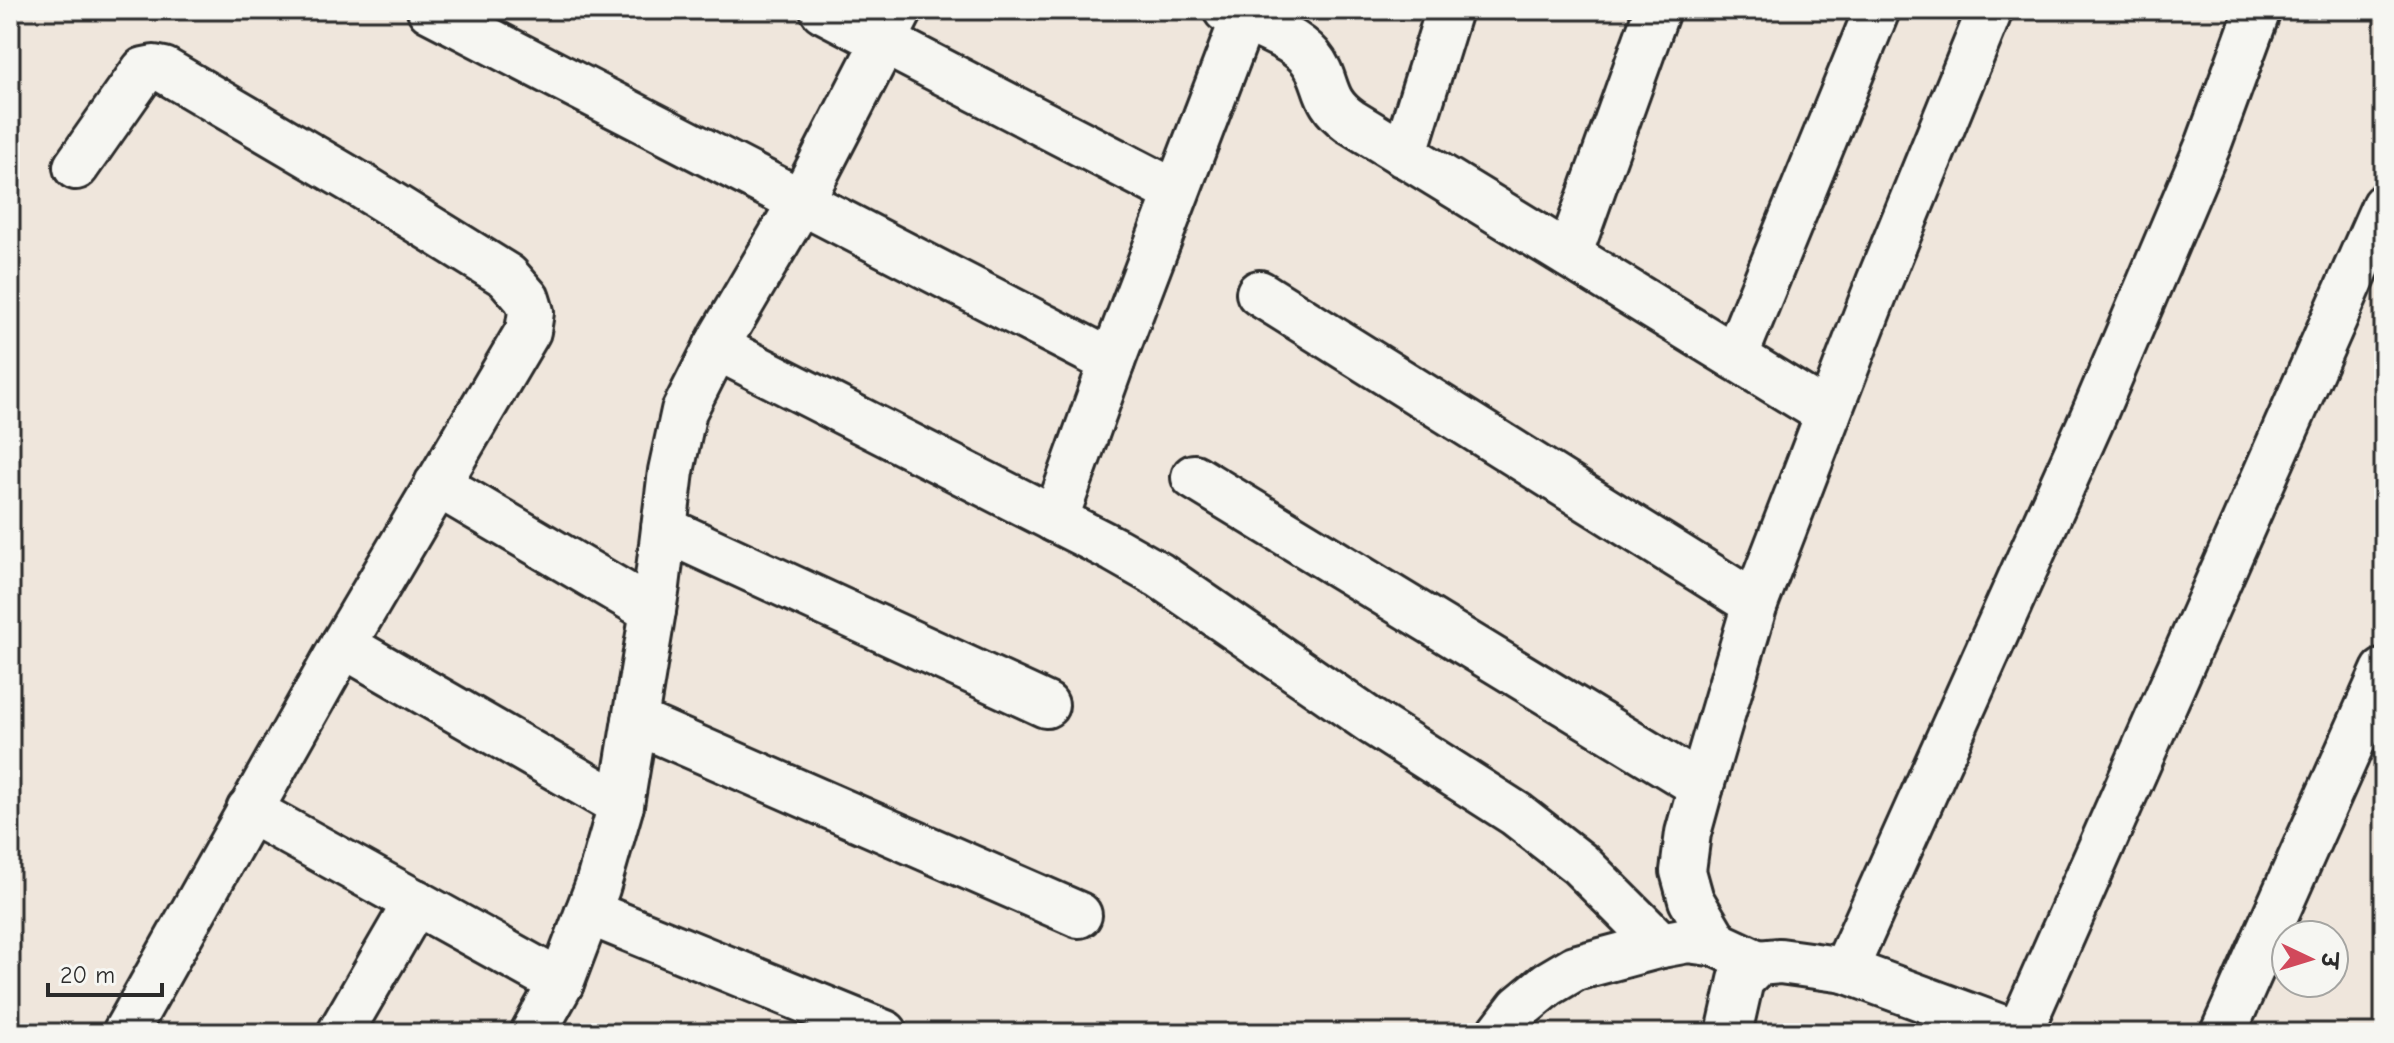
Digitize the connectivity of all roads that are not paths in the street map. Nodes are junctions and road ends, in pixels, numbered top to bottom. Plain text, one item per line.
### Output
1 (430, 10) edge
2 (823, 10) edge
3 (1449, 10) edge
4 (1657, 10) edge
5 (1877, 10) edge
6 (1990, 10) edge
7 (2258, 10) edge
8 (1234, 14) edge
9 (892, 26) edge
10 (1404, 155) junction
11 (76, 167) dead end
12 (1175, 192) junction
13 (802, 200) junction
14 (2383, 213) edge
15 (1569, 255) junction
16 (1259, 293) dead end
17 (716, 347) junction
18 (1735, 357) junction
19 (1112, 362) junction
20 (1828, 414) junction
21 (1194, 477) dead end
22 (437, 484) junction
23 (1055, 520) junction
24 (664, 529) junction
25 (1755, 604) junction
26 (653, 611) junction
27 (343, 645) junction
28 (2384, 671) edge
29 (1046, 705) dead end
30 (635, 721) junction
31 (1701, 786) junction
32 (621, 805) junction
33 (249, 810) junction
34 (416, 902) junction
35 (588, 912) junction
36 (1079, 915) dead end
37 (1717, 944) junction
38 (1661, 945) junction
39 (1758, 963) junction
40 (1845, 970) junction
41 (561, 983) junction
42 (125, 1033) edge
43 (340, 1033) edge
44 (533, 1033) edge
45 (885, 1033) edge
46 (1500, 1033) edge
47 (1729, 1033) edge
48 (2017, 1033) edge
49 (2223, 1033) edge

1 - 13 street
2 - 9 street
3 - 10 street
4 - 15 street
5 - 18 street
6 - 20 street
7 - 40 street
8 - 10 street
8 - 12 street
9 - 12 street
9 - 13 street
10 - 15 street
11 - 22 street
12 - 19 street
13 - 17 street
13 - 19 street
14 - 48 street
15 - 18 street
16 - 25 street
17 - 23 street
17 - 24 street
18 - 20 street
19 - 23 street
20 - 25 street
21 - 31 street
22 - 26 street
22 - 27 street
23 - 38 street
24 - 26 street
24 - 29 street
25 - 31 street
26 - 30 street
27 - 32 street
27 - 33 street
28 - 49 street
30 - 32 street
30 - 36 street
31 - 37 street
32 - 35 street
33 - 34 street
33 - 42 street
34 - 41 street
34 - 43 street
35 - 41 street
35 - 45 street
37 - 38 street
37 - 39 street
38 - 46 street
39 - 40 street
39 - 47 street
40 - 48 street
41 - 44 street

